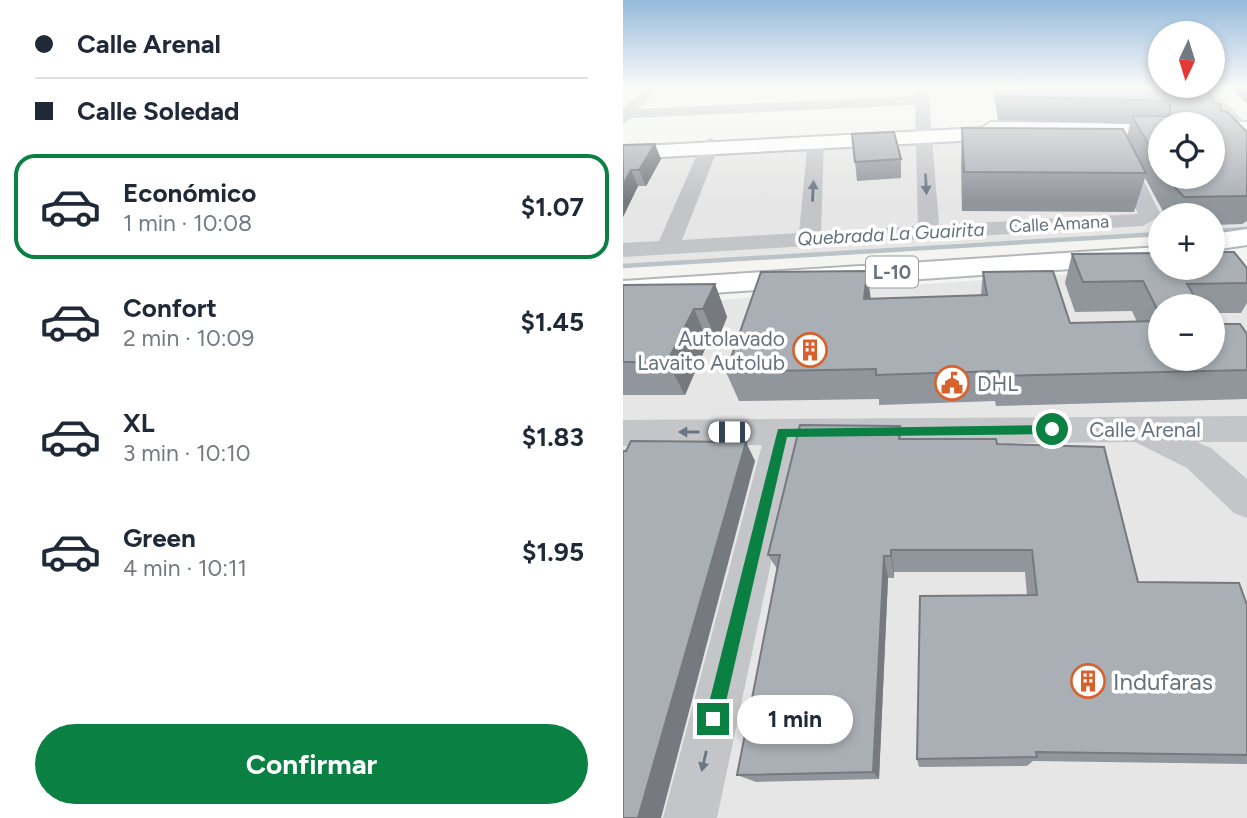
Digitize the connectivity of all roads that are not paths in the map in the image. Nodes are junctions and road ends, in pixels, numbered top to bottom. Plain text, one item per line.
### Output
1 (923, 125) edge
2 (1148, 131) edge
3 (1148, 131) edge
4 (1110, 133) junction
5 (923, 135) junction
6 (816, 141) junction
7 (710, 146) junction
8 (623, 151) edge
9 (929, 231) junction
10 (1247, 237) edge
11 (810, 240) junction
12 (1225, 241) edge
13 (1225, 245) edge
14 (1148, 246) edge
15 (667, 248) junction
16 (1247, 248) edge
17 (623, 250) edge
18 (1225, 255) edge
19 (1148, 256) edge
20 (1247, 258) edge
21 (623, 280) edge
22 (623, 290) edge
23 (1127, 429) junction
24 (1247, 429) edge
25 (782, 432) junction
26 (623, 433) edge
27 (1247, 502) edge
28 (690, 818) edge

1 - 5 street
2 - 5 main road
3 - 4 main road
4 - 5 main road
4 - 9 street, Calle Amana
5 - 6 main road
5 -> 9 street
6 - 7 main road
11 -> 6 street
7 - 8 main road
7 - 15 street
9 - 11 street, Calle Amana
10 - 12 main road
11 - 15 street, Calle Amana
13 - 16 main road
14 - 21 main road, L-10
15 - 17 street, Calle Amana
18 - 20 main road
19 - 22 main road, L-10
23 - 24 street, Calle Arenal
23 - 25 street, Calle Arenal
23 - 27 street
25 -> 26 street, Calle Arenal
25 -> 28 street

